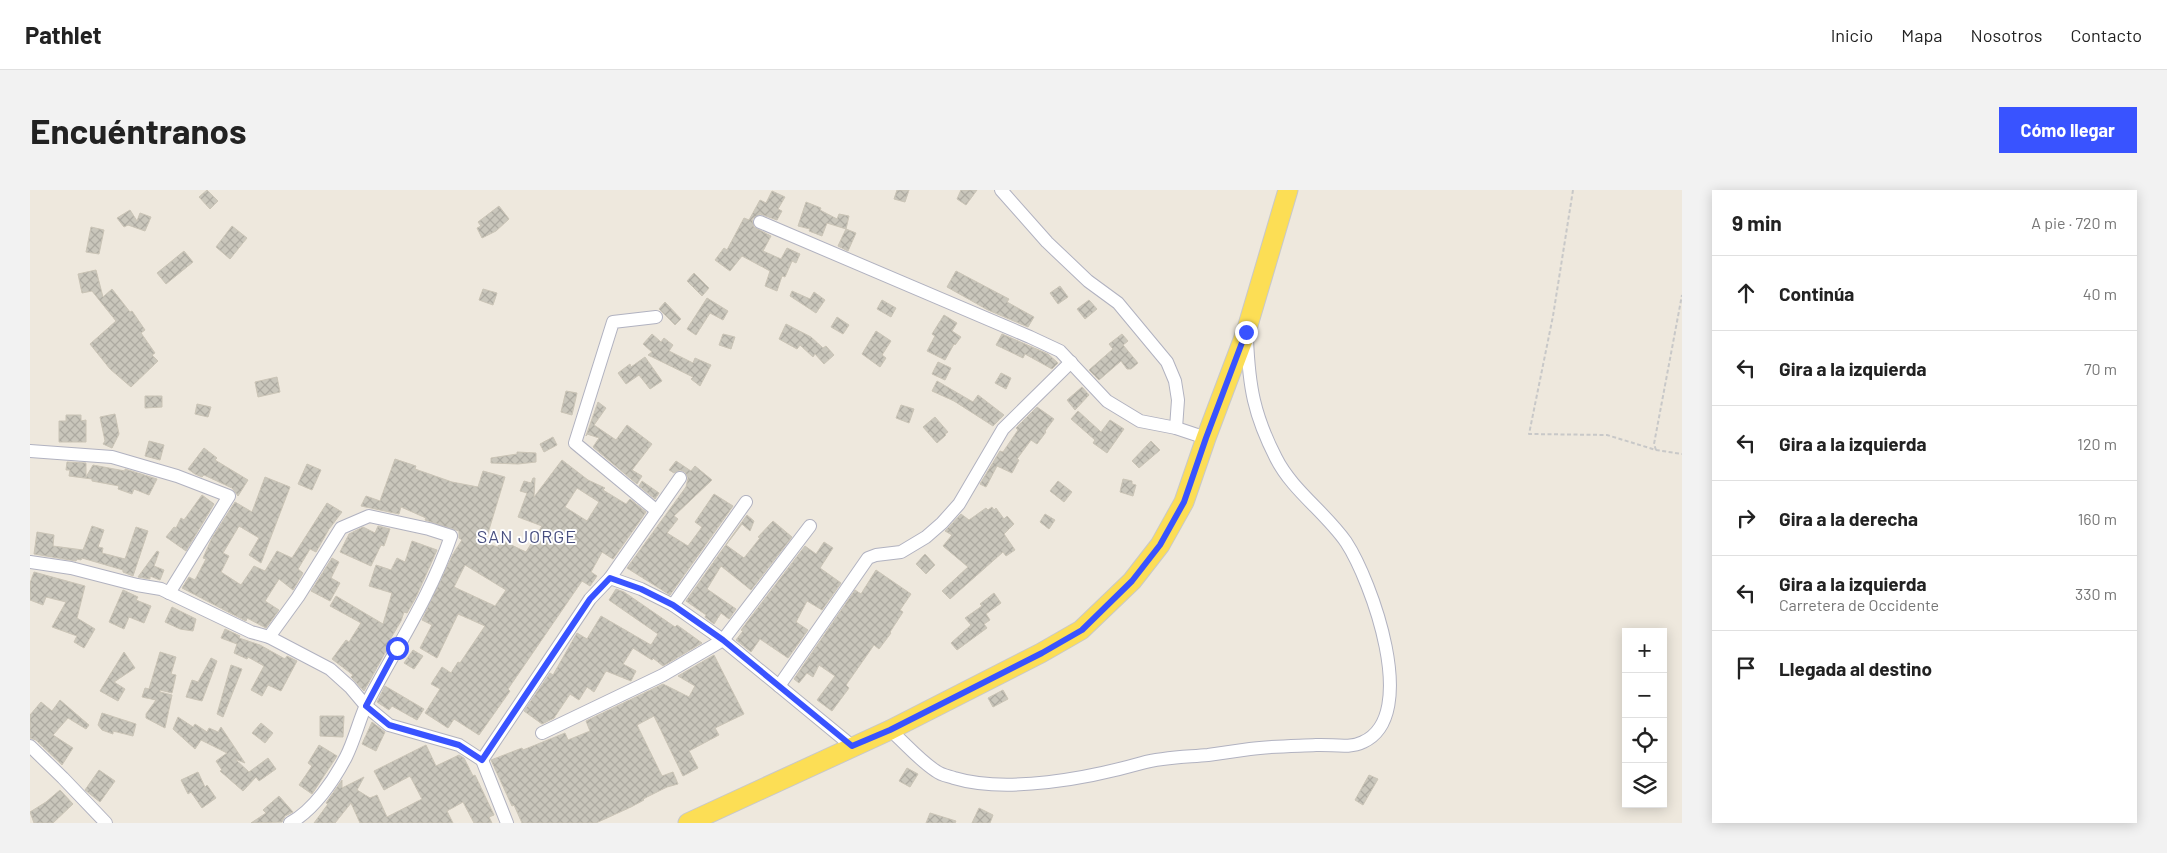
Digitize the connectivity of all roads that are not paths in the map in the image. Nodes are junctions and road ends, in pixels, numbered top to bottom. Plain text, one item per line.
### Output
1 (1001, 190) edge
2 (1288, 190) edge
3 (760, 222) dead end
4 (656, 317) dead end
5 (1246, 332) junction
6 (1071, 362) junction
7 (1176, 428) junction
8 (1206, 438) junction
9 (30, 451) edge
10 (680, 478) dead end
11 (746, 502) dead end
12 (657, 511) junction
13 (810, 526) dead end
14 (30, 562) edge
15 (610, 578) junction
16 (169, 593) junction
17 (673, 605) junction
18 (269, 637) junction
19 (723, 640) junction
20 (779, 686) junction
21 (366, 706) junction
22 (890, 730) junction
23 (542, 733) dead end
24 (30, 746) edge
25 (852, 746) junction
26 (482, 760) junction
27 (106, 823) edge
28 (290, 823) edge
29 (507, 823) edge
30 (688, 823) edge

1 - 7 street
2 - 5 main road
3 - 6 street
4 - 12 street
5 - 8 main road
5 - 22 street
6 - 7 street
6 - 20 street
7 - 8 street
8 - 22 main road
9 - 16 street
10 - 12 street
11 - 17 street
12 - 15 street
13 - 19 street
14 - 16 street
15 - 17 street
15 - 26 street
16 - 18 street
17 - 19 street
18 - 21 street
18 - 21 street
19 - 20 street
19 - 23 street
20 - 25 street
21 - 26 street
21 - 28 street
22 - 25 main road
24 - 27 street
25 - 30 main road
26 - 29 street

